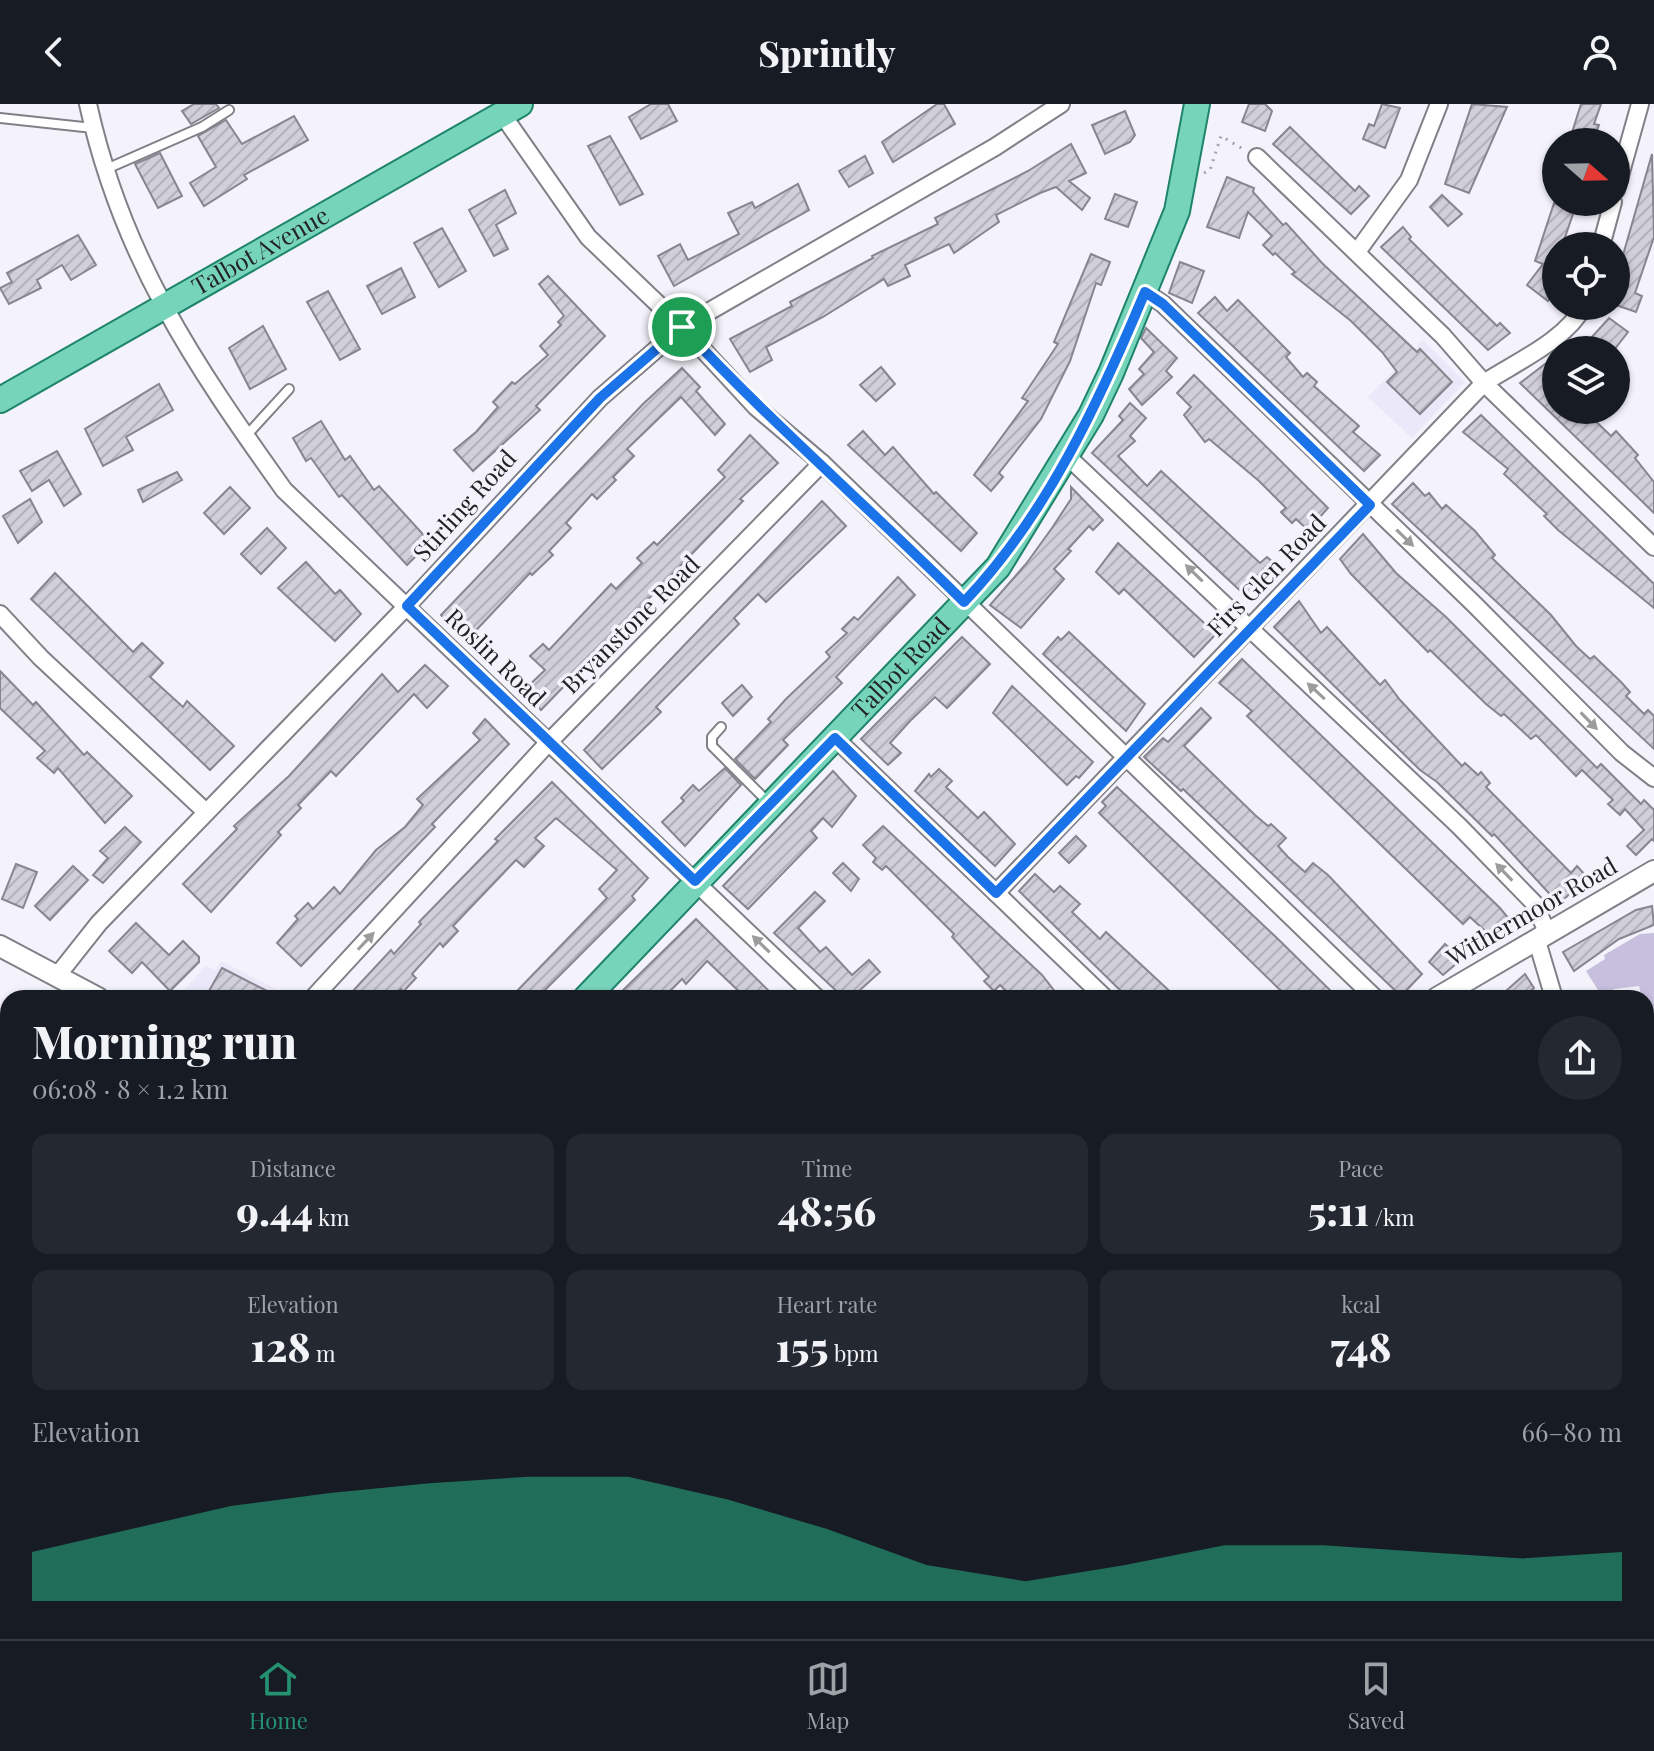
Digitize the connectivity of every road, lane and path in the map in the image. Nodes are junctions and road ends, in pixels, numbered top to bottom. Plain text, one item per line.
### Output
1 (88, 104) edge
2 (1061, 104) edge
3 (1197, 104) edge
4 (1210, 104) edge
5 (1439, 104) edge
6 (1640, 104) edge
7 (511, 109) edge
8 (229, 110) dead end
9 (0, 118) edge
10 (93, 128) junction
11 (1630, 140) edge
12 (1257, 157) joint
13 (103, 170) junction
14 (1190, 180) junction
15 (1177, 211) junction
16 (1357, 252) junction
17 (1145, 292) junction
18 (161, 305) junction
19 (1573, 320) edge
20 (682, 327) junction
21 (1484, 383) junction
22 (289, 389) dead end
23 (0, 400) edge
24 (245, 436) junction
25 (1067, 456) junction
26 (822, 463) junction
27 (1370, 505) junction
28 (1654, 547) edge
29 (964, 602) junction
30 (407, 606) junction
31 (0, 614) edge
32 (1250, 627) junction
33 (721, 727) dead end
34 (835, 738) junction
35 (548, 743) junction
36 (1128, 757) junction
37 (1654, 778) edge
38 (770, 804) junction
39 (206, 812) junction
40 (1654, 871) edge
41 (695, 881) junction
42 (996, 893) junction
43 (1542, 937) junction
44 (0, 946) edge
45 (57, 976) junction
46 (83, 990) edge
47 (324, 990) edge
48 (593, 990) edge
49 (809, 990) edge
50 (1097, 990) edge
51 (1367, 990) edge
52 (1451, 990) edge
53 (1552, 990) edge

1 - 10 street, Roslin Road
2 - 20 street, Stirling Road
3 - 15 main road, Talbot Road
4 - 14 main road
5 - 16 street
6 - 11 street
7 - 18 main road, Talbot Avenue
7 - 20 street
8 - 13 lane
9 - 10 lane
10 - 13 street, Roslin Road
12 - 14 path
12 - 16 street
13 - 18 street, Roslin Road
14 - 15 main road
15 - 17 main road, Talbot Road
16 - 21 street
17 - 25 main road, Talbot Road
17 - 27 street
18 - 23 main road, Talbot Avenue
18 - 24 street, Roslin Road
19 - 21 street, Firs Glen Road
20 - 26 street
20 - 30 street, Stirling Road
21 - 27 street, Firs Glen Road
21 - 28 street
22 - 24 lane
24 - 30 street, Roslin Road
25 - 29 main road, Talbot Road
32 -> 25 street
26 - 29 street
26 - 35 street, Bryanstone Road
27 - 32 street, Firs Glen Road
27 -> 37 street
29 - 34 main road, Talbot Road
29 - 36 street
30 - 35 street, Roslin Road
30 - 39 street, Stirling Road
31 - 39 street
32 - 36 street, Firs Glen Road
43 -> 32 street
33 - 38 lane
34 - 38 main road, Talbot Road
34 - 42 street
35 - 41 street, Roslin Road
47 -> 35 street, Bryanstone Road
36 - 42 street, Firs Glen Road
36 - 51 street
38 - 41 main road, Talbot Road
39 - 45 street, Stirling Road
40 - 43 street, Withermoor Road
41 - 48 main road, Talbot Road
49 -> 41 street, Roslin Road
42 - 50 street
43 - 52 street, Withermoor Road
43 - 53 street
44 - 45 street
45 - 46 street

